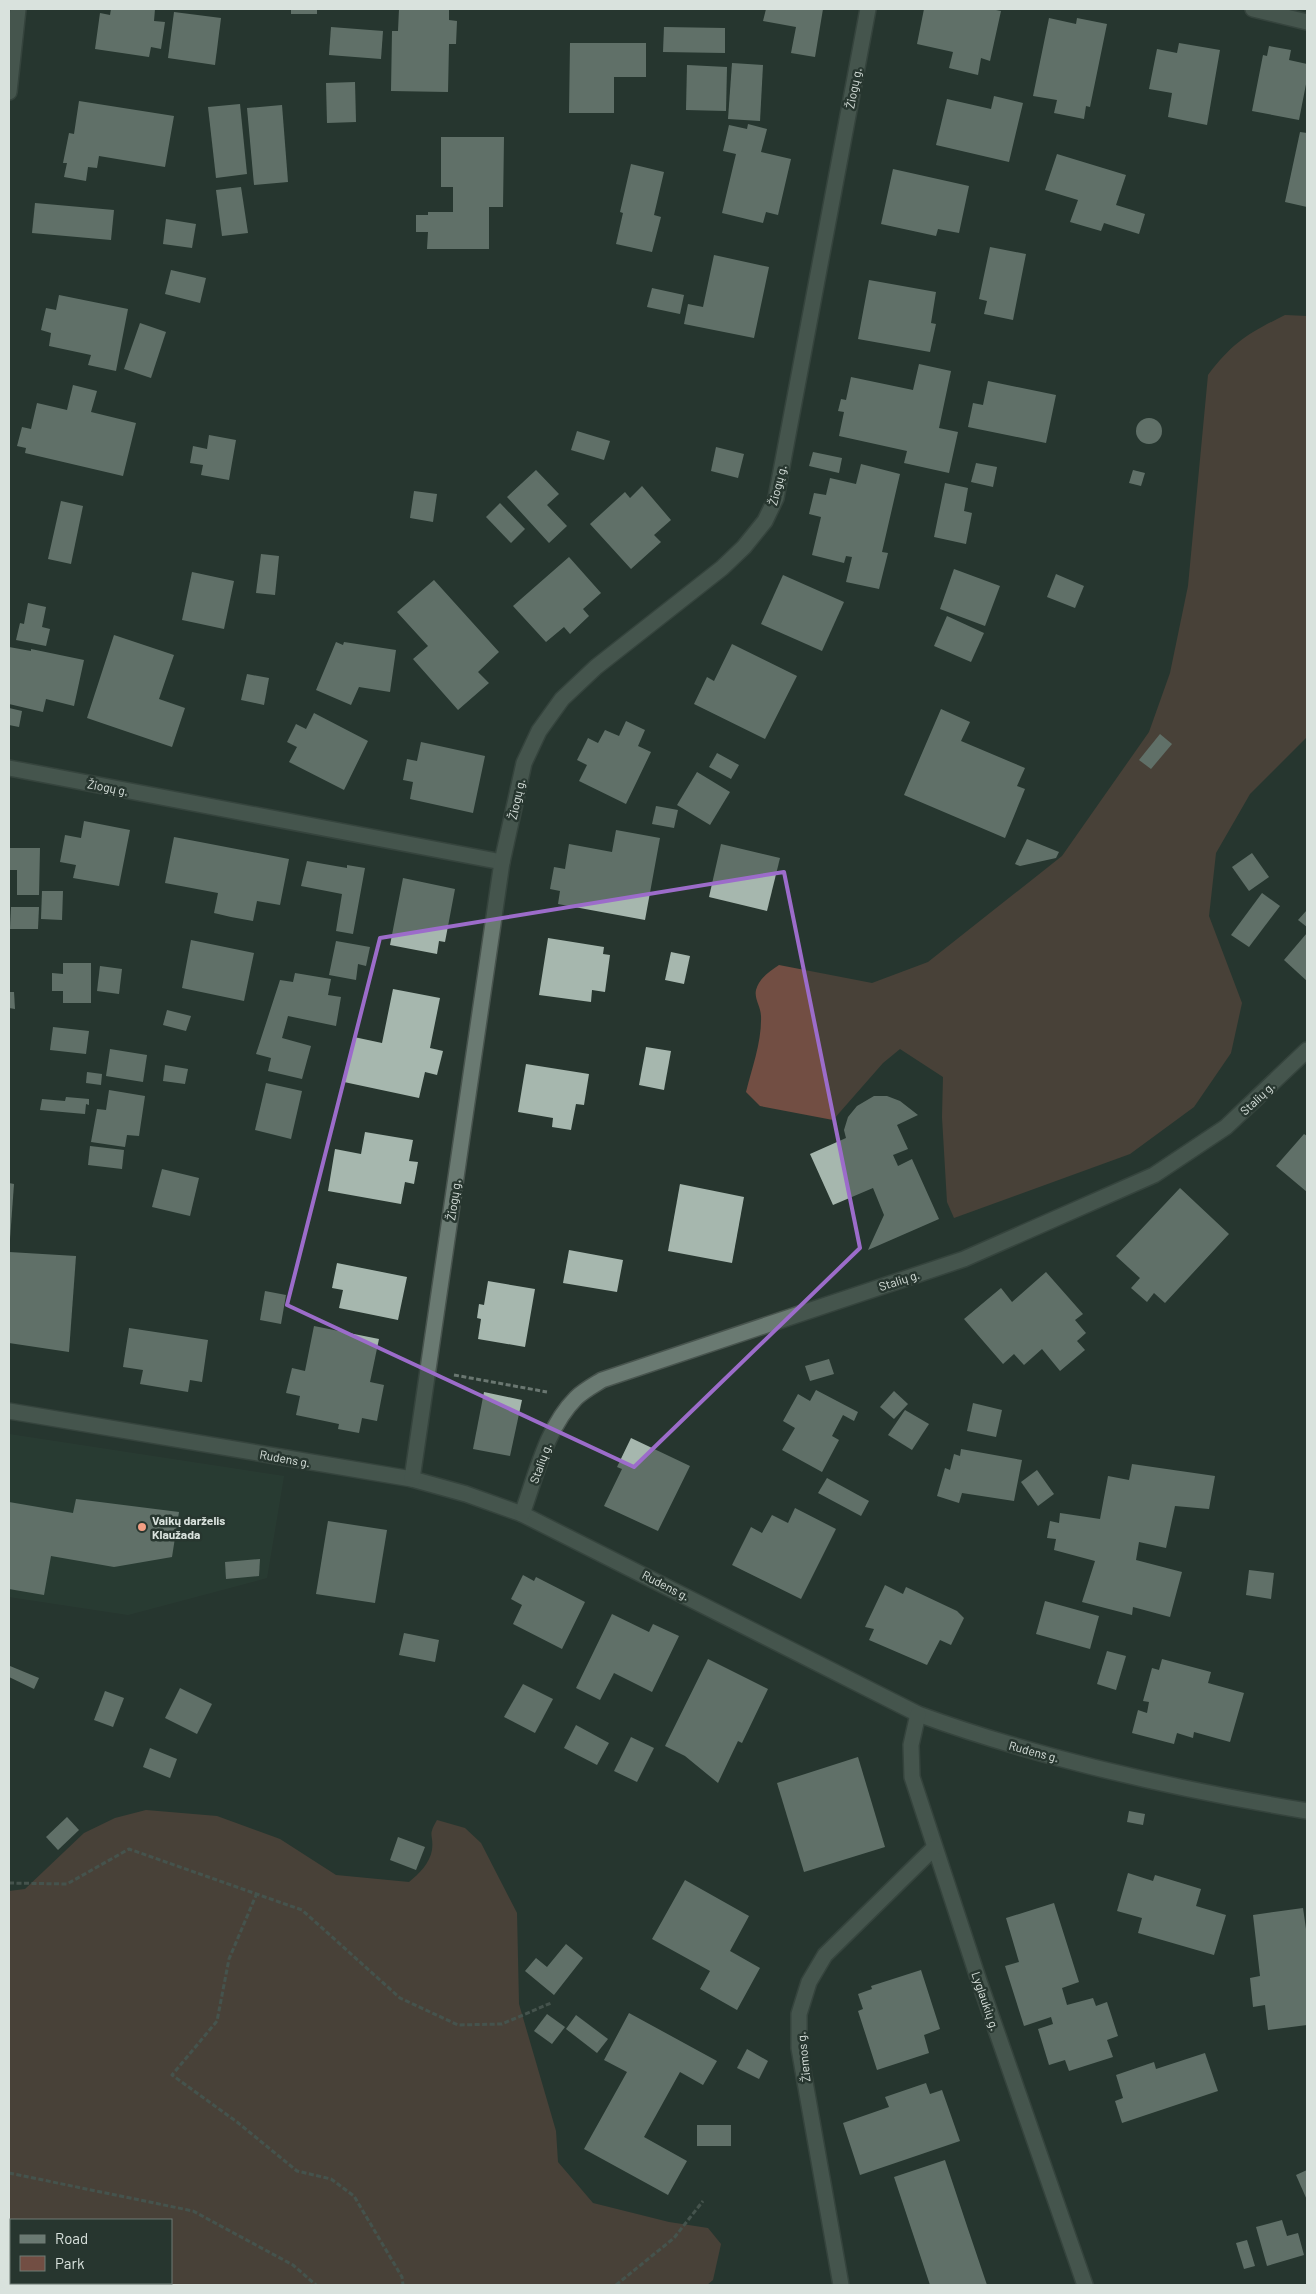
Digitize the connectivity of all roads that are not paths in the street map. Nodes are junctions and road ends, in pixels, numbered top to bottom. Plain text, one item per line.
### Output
1 (18, 9) edge
2 (868, 9) edge
3 (1253, 9) edge
4 (1307, 22) edge
5 (9, 92) edge
6 (9, 768) edge
7 (502, 862) junction
8 (1307, 1050) edge
9 (9, 1411) edge
10 (412, 1479) junction
11 (522, 1514) junction
12 (918, 1714) junction
13 (1307, 1811) edge
14 (934, 1848) junction
15 (841, 2285) edge
16 (1085, 2285) edge

1 - 5 street
2 - 7 street, Žiogų g.
3 - 4 street
6 - 7 street, Žiogų g.
7 - 10 street, Žiogų g.
8 - 11 street, Stalių g.
9 - 10 street, Rudens g.
10 - 11 street, Rudens g.
11 - 12 street, Rudens g.
12 - 13 street, Rudens g.
12 - 14 street, Lyglaukių g.
14 - 15 street, Žiemos g.
14 - 16 street, Lyglaukių g.

